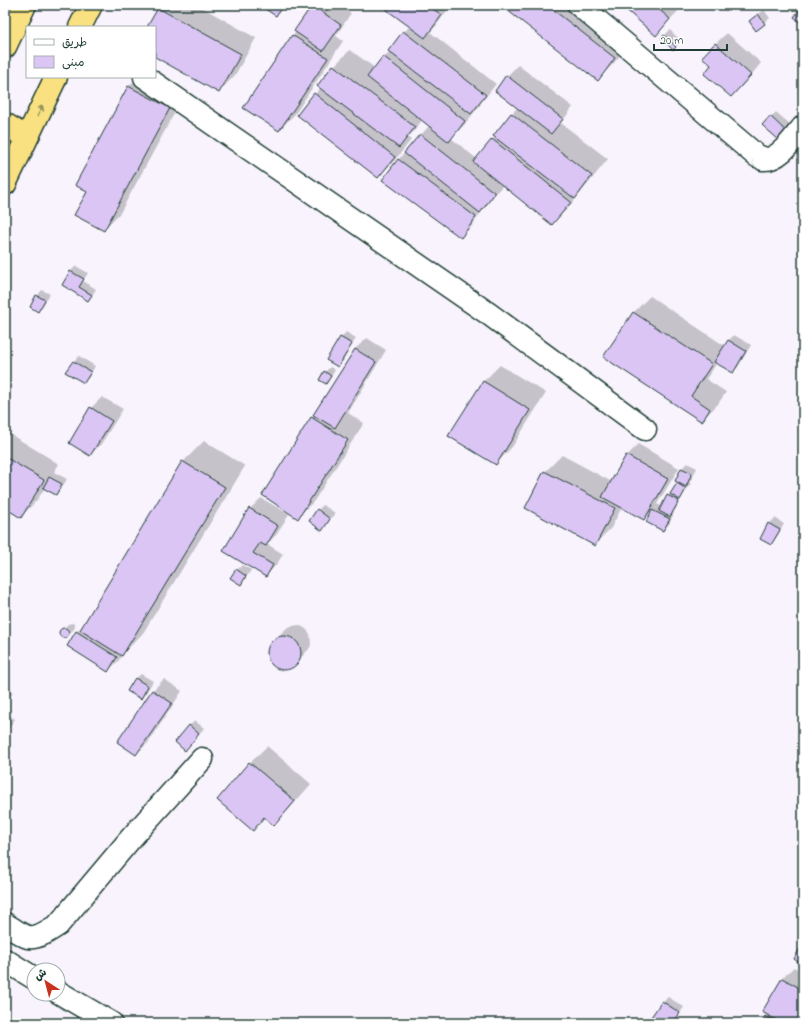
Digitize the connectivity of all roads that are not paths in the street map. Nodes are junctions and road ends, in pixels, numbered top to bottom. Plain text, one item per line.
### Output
1 (25, 5) edge
2 (91, 5) edge
3 (579, 5) edge
4 (80, 26) edge
5 (5, 47) edge
6 (56, 78) edge
7 (146, 78) edge
8 (5, 124) edge
9 (803, 127) edge
10 (28, 138) junction
11 (5, 184) edge
12 (645, 429) dead end
13 (202, 759) dead end
14 (5, 924) edge
15 (5, 960) edge
16 (26, 973) edge
17 (66, 997) edge
18 (111, 1023) edge

1 - 5 highway
2 - 4 highway
3 - 9 street
10 -> 6 highway
7 - 12 street
8 - 10 highway
10 - 11 highway
13 - 14 street
15 - 16 street
17 - 18 street

